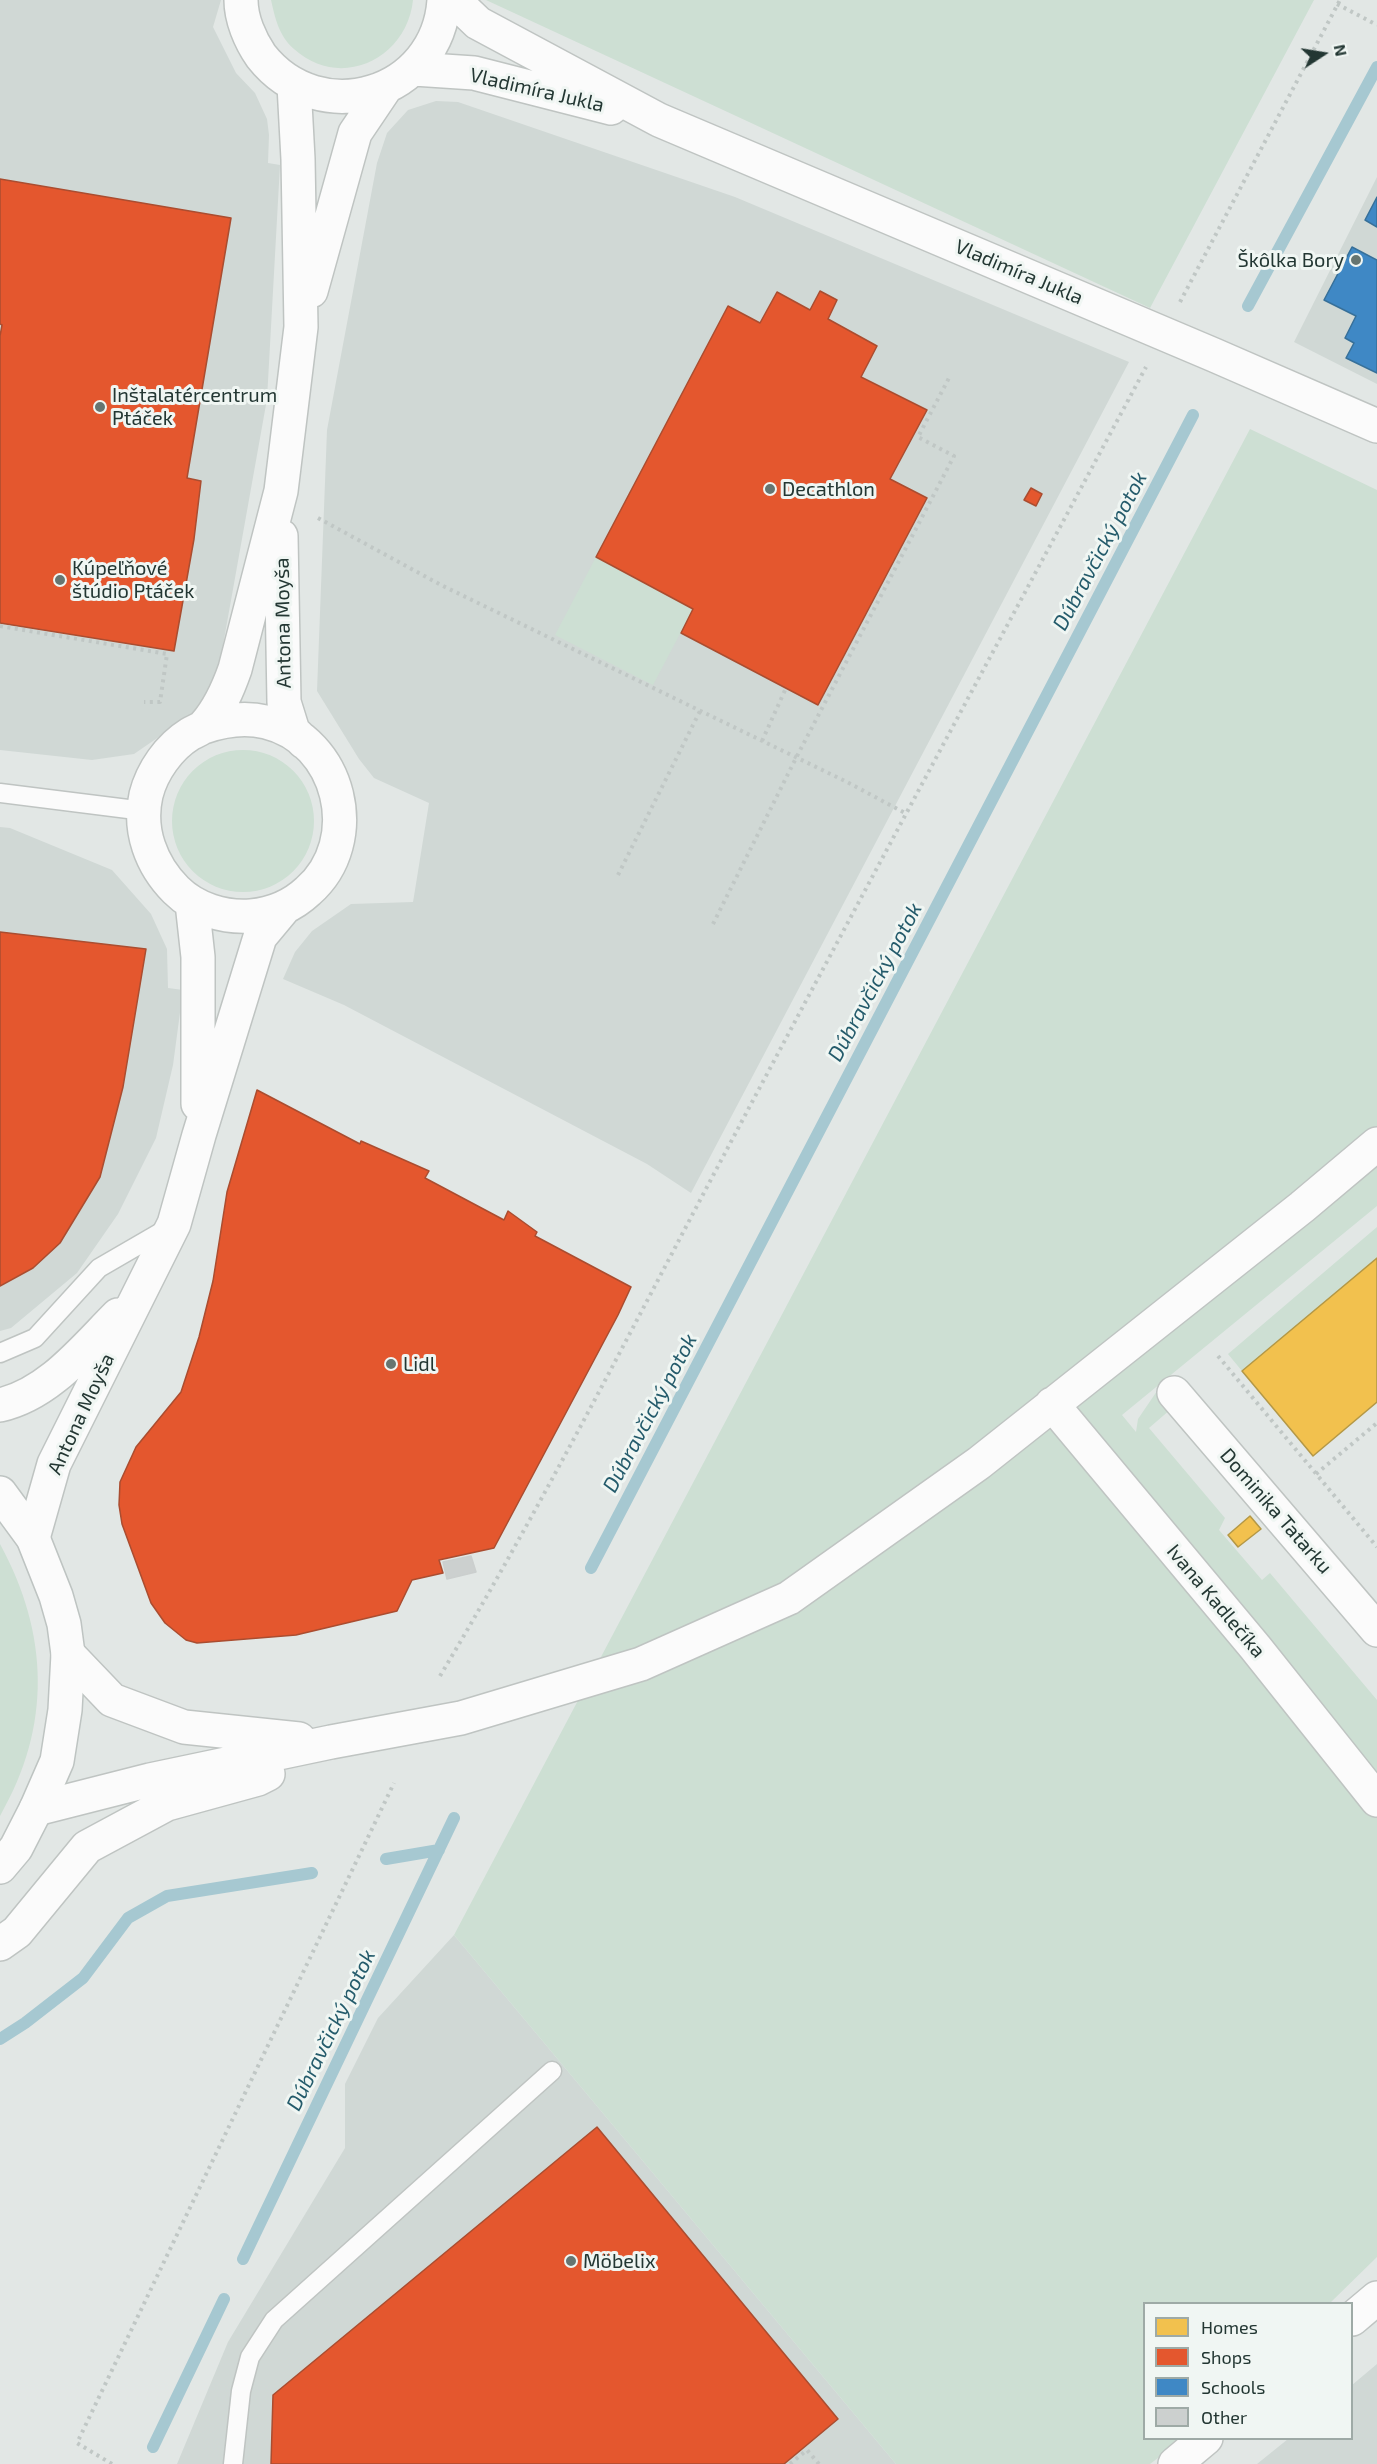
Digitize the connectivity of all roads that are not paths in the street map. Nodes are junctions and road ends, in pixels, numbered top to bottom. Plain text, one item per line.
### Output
1 (241, 0) edge
2 (444, 0) edge
3 (454, 0) edge
4 (414, 69) junction
5 (294, 85) junction
6 (386, 87) junction
7 (659, 120) junction
8 (301, 327) junction
9 (1377, 426) edge
10 (281, 491) junction
11 (204, 727) junction
12 (310, 747) junction
13 (0, 793) edge
14 (144, 811) junction
15 (192, 903) junction
16 (285, 907) junction
17 (199, 1135) junction
18 (1377, 1144) edge
19 (174, 1224) junction
20 (138, 1295) junction
21 (0, 1353) edge
22 (1174, 1394) dead end
23 (1052, 1404) junction
24 (0, 1405) edge
25 (0, 1493) edge
26 (33, 1538) junction
27 (1377, 1630) edge
28 (68, 1654) junction
29 (331, 1742) junction
30 (1377, 1800) edge
31 (36, 1809) junction
32 (0, 1867) edge
33 (0, 1944) edge
34 (552, 2071) dead end
35 (1377, 2298) edge
36 (1353, 2318) edge
37 (1205, 2440) edge
38 (233, 2464) edge
39 (1175, 2464) edge

1 - 5 street
2 - 4 street
3 - 7 street, Vladimíra Jukla
4 - 6 street
4 - 7 street, Vladimíra Jukla
5 - 6 street
5 - 8 street, Antona Moyša
6 - 8 street, Antona Moyša
7 - 9 street, Vladimíra Jukla
8 - 10 street, Antona Moyša
10 - 11 street, Antona Moyša
10 - 12 street, Antona Moyša
11 - 12 street
11 - 14 street
12 - 16 street
13 - 14 lane
14 - 15 street
15 - 16 street
15 - 17 street, Antona Moyša
16 - 17 street, Antona Moyša
17 - 19 street, Antona Moyša
18 - 23 street
19 - 20 street, Antona Moyša
19 - 21 lane
20 - 24 street, Antona Moyša
20 - 26 street, Antona Moyša
22 - 27 street, Dominika Tatarku
23 - 29 street
23 - 30 street, Ivana Kadlečíka
25 - 26 street
26 - 28 street
28 - 29 street
28 - 31 street
29 - 31 street
29 - 33 street
31 - 32 street
34 - 38 lane
35 - 36 street
37 - 39 street

